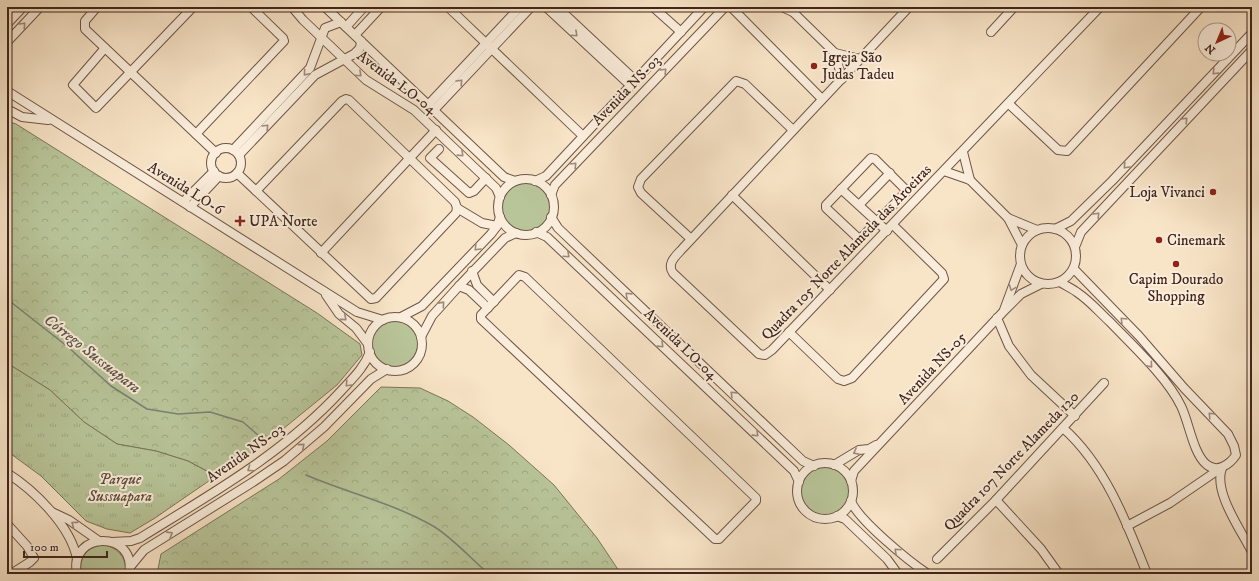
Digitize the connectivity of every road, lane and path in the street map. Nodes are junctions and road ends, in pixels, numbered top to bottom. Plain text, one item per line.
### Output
1 (23, 7) edge
2 (40, 7) edge
3 (97, 7) edge
4 (193, 7) edge
5 (251, 7) edge
6 (292, 7) edge
7 (325, 7) edge
8 (364, 7) edge
9 (381, 7) edge
10 (448, 7) edge
11 (520, 7) edge
12 (531, 7) edge
13 (546, 7) edge
14 (557, 7) edge
15 (653, 7) edge
16 (704, 7) edge
17 (725, 7) edge
18 (731, 7) edge
19 (782, 7) edge
20 (908, 7) edge
21 (1014, 7) edge
22 (1100, 7) edge
23 (1201, 8) edge
24 (792, 10) edge
25 (7, 24) edge
26 (343, 24) junction
27 (680, 32) junction
28 (991, 32) dead end
29 (1252, 33) edge
30 (355, 35) junction
31 (320, 37) junction
32 (361, 41) junction
33 (7, 42) edge
34 (488, 46) junction
35 (105, 48) junction
36 (1252, 50) edge
37 (835, 53) junction
38 (860, 58) junction
39 (344, 60) junction
40 (131, 73) junction
41 (842, 79) junction
42 (632, 83) junction
43 (7, 91) edge
44 (822, 99) junction
45 (1009, 104) junction
46 (431, 108) junction
47 (7, 109) edge
48 (56, 122) junction
49 (436, 130) junction
50 (793, 130) junction
51 (196, 134) junction
52 (583, 136) junction
53 (439, 149) dead end
54 (963, 152) junction
55 (216, 153) junction
56 (236, 153) junction
57 (410, 159) junction
58 (944, 171) junction
59 (237, 173) junction
60 (890, 173) junction
61 (217, 174) junction
62 (486, 178) junction
63 (970, 180) junction
64 (514, 181) junction
65 (535, 181) junction
66 (842, 189) junction
67 (256, 192) junction
68 (551, 195) junction
69 (732, 195) junction
70 (500, 197) junction
71 (187, 205) junction
72 (859, 205) junction
73 (457, 208) junction
74 (551, 216) junction
75 (500, 217) junction
76 (1008, 218) junction
77 (879, 219) junction
78 (497, 226) junction
79 (890, 228) junction
80 (1055, 229) junction
81 (1037, 230) junction
82 (536, 232) junction
83 (516, 233) junction
84 (691, 238) junction
85 (1022, 245) junction
86 (1075, 247) junction
87 (321, 253) junction
88 (1021, 264) junction
89 (1074, 269) junction
90 (472, 271) junction
91 (1060, 282) junction
92 (1041, 284) junction
93 (459, 286) junction
94 (322, 290) junction
95 (830, 290) junction
96 (494, 302) junction
97 (488, 308) junction
98 (1003, 312) junction
99 (401, 318) junction
100 (997, 318) junction
101 (383, 320) junction
102 (789, 332) junction
103 (422, 337) junction
104 (368, 344) junction
105 (370, 352) junction
106 (387, 369) junction
107 (1104, 383) dead end
108 (1075, 416) junction
109 (1063, 428) junction
110 (880, 443) junction
111 (834, 465) junction
112 (814, 466) junction
113 (1222, 468) junction
114 (7, 473) edge
115 (851, 481) junction
116 (799, 482) junction
117 (996, 500) junction
118 (851, 501) junction
119 (48, 510) junction
120 (838, 516) junction
121 (7, 524) edge
122 (1127, 526) junction
123 (99, 541) junction
124 (112, 542) junction
125 (1252, 552) edge
126 (936, 559) dead end
127 (77, 566) edge
128 (130, 570) edge
129 (11, 574) edge
130 (71, 574) edge
131 (898, 574) edge
132 (928, 574) edge
133 (1058, 574) edge
134 (1147, 574) edge

1 - 25 street
33 -> 2 street
3 - 35 street
4 - 40 street
5 - 51 street
6 - 31 street, Avenida LO-04
7 - 26 street, Avenida LO-04
8 - 26 street
9 - 30 street
10 - 34 street
11 - 34 street
12 - 34 street
13 -> 42 street
14 - 42 street
15 - 27 street
16 - 27 street, Avenida NS-03
68 -> 17 street, Avenida NS-03
18 - 44 street
19 - 24 street
20 - 38 street, Quadra 105 Norte Alameda das Aroeiras
21 - 28 street
22 - 45 street, Quadra 105 Norte Alameda das Aroeiras
23 - 45 street
24 - 37 street
26 - 30 street, Avenida LO-04
26 - 31 street
27 - 42 street, Avenida NS-03
29 -> 80 street
30 - 32 street, Avenida LO-04
31 - 39 street, Avenida LO-04
31 -> 56 street
32 - 39 street
32 - 46 street, Avenida LO-04
34 - 46 street
34 - 52 street
35 - 40 street
35 - 40 street
86 -> 36 street
37 - 38 street
37 - 41 street
38 - 41 street, Quadra 105 Norte Alameda das Aroeiras
39 -> 49 street, Avenida LO-04
56 -> 39 street
40 - 51 street
41 - 44 street, Quadra 105 Norte Alameda das Aroeiras
42 - 52 street, Avenida NS-03
43 - 48 street, Avenida LO-6
44 - 50 street, Quadra 105 Norte Alameda das Aroeiras
45 - 54 street, Quadra 105 Norte Alameda das Aroeiras
46 - 64 street, Avenida LO-04
47 - 48 street
48 - 71 street, Avenida LO-6
49 - 57 street
49 -> 62 street, Avenida LO-04
50 - 69 street, Quadra 105 Norte Alameda das Aroeiras
50 - 84 street
51 - 55 street
52 - 65 street, Avenida NS-03
53 - 62 street
54 - 58 street, Quadra 105 Norte Alameda das Aroeiras
54 - 63 street
55 - 56 street
55 - 61 street
56 - 59 street
57 - 67 street
57 - 73 street
57 - 87 street
58 - 63 street
58 - 79 street, Quadra 105 Norte Alameda das Aroeiras
59 - 61 street
59 - 67 street
60 - 66 street
60 - 72 street
60 - 77 street
61 - 71 street
62 - 70 street, Avenida LO-04
63 - 76 street
64 - 65 street
64 - 70 street
65 - 68 street
66 - 72 street
66 - 77 street
67 - 87 street
68 - 74 street
69 - 84 street, Quadra 105 Norte Alameda das Aroeiras
69 - 95 street
70 - 75 street
71 - 94 street, Avenida LO-6
72 - 77 street
73 - 78 street
73 - 87 street
74 - 82 street
112 -> 74 street, Avenida LO-04
75 - 78 street
75 - 83 street
76 - 81 street
76 - 85 street
77 - 79 street
78 -> 99 street
79 - 95 street, Quadra 105 Norte Alameda das Aroeiras
79 - 102 street
80 - 81 street
80 - 86 street
81 - 85 street
82 - 83 street, Avenida NS-03
82 -> 116 street, Avenida LO-04
83 - 90 street, Avenida NS-03
84 - 102 street, Quadra 105 Norte Alameda das Aroeiras
85 - 88 street
86 - 89 street
88 - 92 street
88 -> 98 street
89 - 91 street
113 -> 89 street
90 - 93 street, Avenida NS-03
90 - 96 street
91 - 92 street
91 -> 113 street
92 - 98 street, Avenida NS-05
93 - 97 street
103 -> 93 street, Avenida NS-03
94 - 101 street, Avenida LO-6
94 -> 104 street
95 - 102 street, Quadra 105 Norte Alameda das Aroeiras
96 - 97 street
96 - 97 street
98 - 100 street, Avenida NS-05
99 - 101 street
99 - 103 street
100 - 108 street
100 - 110 street, Avenida NS-05
101 - 104 street
103 - 106 street, Avenida NS-03
104 - 105 street
105 - 106 street
105 -> 124 street, Avenida NS-03
128 -> 106 street, Avenida NS-03
107 - 108 street, Quadra 107 Norte Alameda 120
108 - 109 street, Quadra 107 Norte Alameda 120
109 - 117 street, Quadra 107 Norte Alameda 120
109 - 122 street
110 -> 111 street, Avenida NS-05
110 - 115 street, Avenida NS-05
111 - 112 street, Avenida NS-05
111 - 115 street
112 - 116 street
113 - 122 street
113 - 125 street
114 - 119 street
115 - 118 street, Avenida NS-05
116 - 120 street
117 - 126 street, Quadra 107 Norte Alameda 120
117 - 133 street
118 - 120 street
132 -> 118 street
123 -> 119 street
119 - 127 street
120 - 131 street
121 - 129 street
122 - 134 street
123 - 124 street, Avenida NS-03
123 - 127 street
124 - 128 street, Avenida NS-03
127 - 130 street

